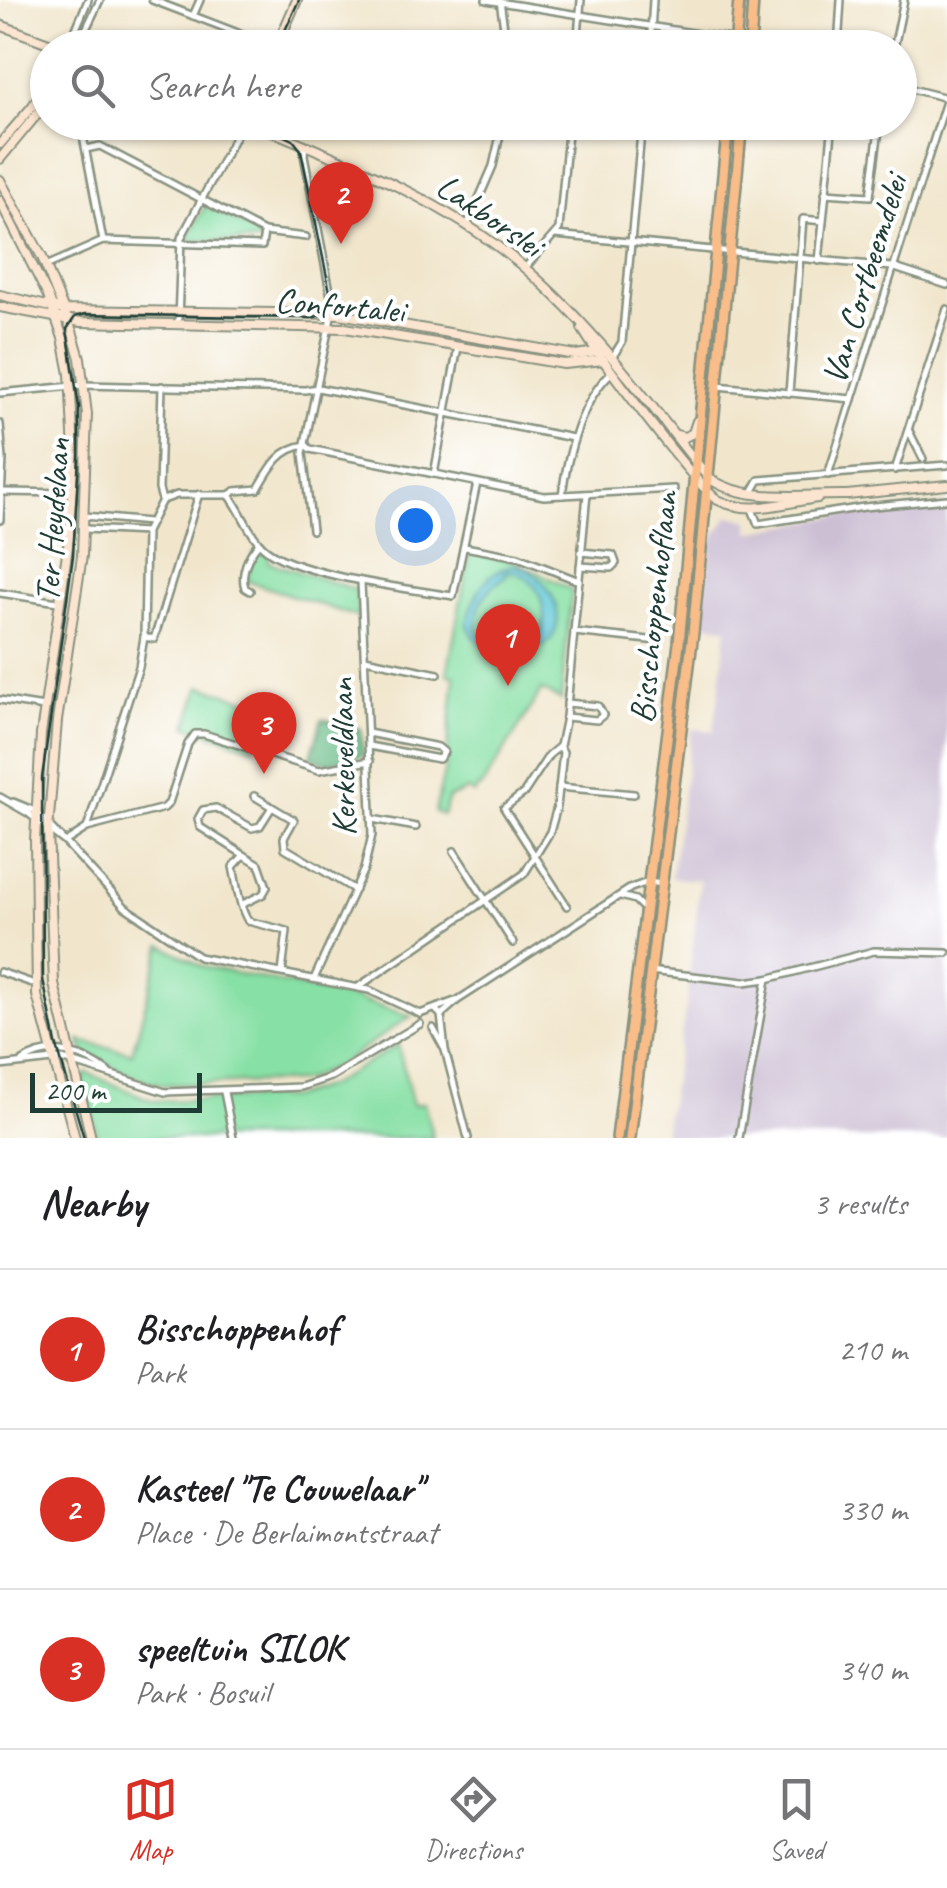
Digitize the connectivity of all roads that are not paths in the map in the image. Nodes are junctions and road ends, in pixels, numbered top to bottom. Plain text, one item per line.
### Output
1 (88, 0) edge
2 (100, 0) edge
3 (152, 0) edge
4 (200, 0) edge
5 (297, 0) edge
6 (486, 0) edge
7 (581, 0) edge
8 (653, 0) edge
9 (739, 0) edge
10 (753, 0) edge
11 (840, 0) edge
12 (904, 0) edge
13 (500, 1) edge
14 (579, 15) junction
15 (193, 16) junction
16 (0, 25) edge
17 (76, 26) junction
18 (652, 27) junction
19 (74, 30) edge
20 (79, 30) edge
21 (85, 30) edge
22 (230, 30) edge
23 (284, 30) edge
24 (504, 30) edge
25 (578, 30) edge
26 (652, 30) edge
27 (667, 30) edge
28 (736, 30) edge
29 (751, 30) edge
30 (839, 30) edge
31 (898, 30) edge
32 (30, 37) edge
33 (917, 90) edge
34 (947, 98) edge
35 (30, 109) edge
36 (30, 123) edge
37 (84, 140) edge
38 (236, 140) edge
39 (293, 140) edge
40 (499, 140) edge
41 (566, 140) edge
42 (640, 140) edge
43 (726, 140) edge
44 (740, 140) edge
45 (831, 140) edge
46 (878, 140) edge
47 (0, 144) edge
48 (306, 145) junction
49 (86, 150) junction
50 (0, 158) edge
51 (0, 180) edge
52 (825, 193) junction
53 (202, 200) junction
54 (0, 201) edge
55 (822, 221) junction
56 (468, 223) junction
57 (264, 232) junction
58 (555, 235) junction
59 (306, 237) dead end
60 (102, 241) junction
61 (631, 242) junction
62 (179, 243) junction
63 (715, 250) junction
64 (730, 252) junction
65 (801, 259) junction
66 (819, 261) junction
67 (46, 266) junction
68 (526, 267) junction
69 (892, 267) junction
70 (947, 285) edge
71 (0, 295) edge
72 (0, 307) edge
73 (52, 309) junction
74 (947, 309) edge
75 (64, 310) junction
76 (178, 312) junction
77 (333, 314) junction
78 (56, 319) junction
79 (68, 321) junction
80 (178, 322) junction
81 (331, 327) junction
82 (458, 347) junction
83 (605, 355) junction
84 (572, 359) junction
85 (612, 372) junction
86 (84, 385) junction
87 (162, 386) junction
88 (717, 386) junction
89 (71, 387) junction
90 (318, 388) junction
91 (0, 393) edge
92 (788, 393) junction
93 (852, 399) junction
94 (446, 412) junction
95 (701, 412) junction
96 (657, 421) junction
97 (0, 424) edge
98 (908, 430) junction
99 (674, 434) junction
100 (573, 438) junction
101 (306, 445) junction
102 (924, 459) dead end
103 (696, 462) junction
104 (947, 465) edge
105 (894, 470) junction
106 (434, 474) junction
107 (694, 474) junction
108 (828, 475) junction
109 (708, 477) junction
110 (477, 483) junction
111 (947, 486) edge
112 (674, 489) dead end
113 (707, 490) junction
114 (2, 492) edge
115 (72, 493) junction
116 (199, 494) junction
117 (586, 494) junction
118 (751, 494) junction
119 (229, 495) junction
120 (562, 495) junction
121 (848, 495) junction
122 (947, 499) edge
123 (162, 500) junction
124 (752, 507) junction
125 (86, 516) junction
126 (0, 520) edge
127 (149, 522) junction
128 (85, 529) junction
129 (312, 530) dead end
130 (146, 532) junction
131 (259, 543) junction
132 (465, 547) junction
133 (581, 552) junction
134 (580, 566) junction
135 (361, 582) junction
136 (579, 582) junction
137 (250, 591) dead end
138 (0, 594) edge
139 (61, 603) junction
140 (353, 624) dead end
141 (364, 627) junction
142 (574, 632) junction
143 (144, 637) junction
144 (658, 641) dead end
145 (365, 659) junction
146 (438, 674) dead end
147 (0, 700) edge
148 (567, 703) junction
149 (44, 707) junction
150 (566, 717) junction
151 (368, 733) junction
152 (369, 746) junction
153 (560, 746) junction
154 (370, 760) junction
155 (559, 787) junction
156 (634, 794) dead end
157 (254, 796) dead end
158 (0, 797) edge
159 (272, 807) junction
160 (36, 815) junction
161 (372, 819) junction
162 (48, 826) junction
163 (87, 828) junction
164 (416, 828) dead end
165 (64, 841) junction
166 (454, 852) dead end
167 (244, 855) junction
168 (536, 859) junction
169 (648, 882) junction
170 (662, 884) junction
171 (355, 890) junction
172 (618, 896) junction
173 (487, 902) junction
174 (241, 905) junction
175 (567, 906) dead end
176 (645, 910) junction
177 (512, 943) dead end
178 (947, 952) edge
179 (638, 970) junction
180 (651, 970) junction
181 (0, 972) edge
182 (282, 974) junction
183 (314, 979) junction
184 (768, 979) junction
185 (37, 985) junction
186 (358, 988) junction
187 (438, 1012) junction
188 (420, 1014) junction
189 (440, 1023) junction
190 (420, 1024) junction
191 (433, 1028) junction
192 (445, 1050) junction
193 (52, 1055) junction
194 (71, 1056) junction
195 (0, 1066) edge
196 (88, 1066) junction
197 (110, 1074) junction
198 (76, 1080) junction
199 (224, 1091) junction
200 (75, 1138) edge
201 (91, 1138) edge
202 (233, 1138) edge
203 (468, 1138) edge
204 (617, 1138) edge
205 (630, 1138) edge
206 (739, 1138) edge

1 - 17 street
2 - 21 street
3 - 15 street
4 - 15 street
5 - 23 street
6 - 13 street
7 - 14 street
8 - 18 street
9 - 28 main road
10 - 29 main road
11 - 30 street
12 - 31 street
13 - 14 street
13 - 24 street
14 - 18 street
14 - 25 street
15 - 22 street
16 - 32 street
17 - 19 street
17 - 20 street
18 - 26 street
18 - 27 street
33 - 34 street
34 - 69 street, Van Cortbeemdelei
35 - 47 street
36 - 50 street
37 - 49 street
38 - 53 street
39 - 48 street, Lakborslei
40 - 56 street
41 - 58 street
42 - 61 street
43 - 63 main road, Bisschoppenhoflaan
44 - 64 main road, Bisschoppenhoflaan
45 - 52 street
46 - 52 street
48 - 56 street, Lakborslei
48 - 77 street
49 - 53 street
49 - 60 street
51 - 67 street, Ter Heydelaan
52 - 55 street
53 - 57 street
53 - 62 street
54 - 73 street, Ter Heydelaan
55 - 65 street
55 - 66 street
56 - 68 street, Lakborslei
57 - 59 street
57 - 62 street
58 - 61 street
58 - 68 street
60 - 62 street
60 - 67 street
61 - 63 street
61 - 83 street
62 - 76 street
63 - 64 street
63 - 95 main road, Bisschoppenhoflaan
64 - 65 street
64 - 88 main road, Bisschoppenhoflaan
65 - 66 street
65 - 92 street
66 - 69 street
67 - 75 street, Ter Heydelaan
68 - 83 street, Lakborslei
69 - 70 street
69 - 93 street, Van Cortbeemdelei
71 - 73 street
72 - 78 street
73 - 75 street
73 - 78 street, Ter Heydelaan
74 - 98 street
75 - 76 street, Confortalei
75 - 79 street, Ter Heydelaan
76 - 77 street, Confortalei
76 - 80 street
77 - 81 street
77 - 84 street, Confortalei
78 - 79 street
78 - 89 street, Ter Heydelaan
79 - 80 street, Confortalei
79 - 86 street, Ter Heydelaan
80 - 81 street, Confortalei
81 - 82 street, Confortalei
81 - 90 street
82 - 84 street, Confortalei
82 - 94 street
83 - 84 street, Confortalei
83 - 85 street, Lakborslei
83 - 96 street, Lakborslei
85 - 96 street, Lakborslei
85 - 100 street
86 - 87 street
86 - 89 street
86 - 125 street, Ter Heydelaan
87 - 90 street
87 - 123 street
88 - 92 street
88 - 109 main road, Bisschoppenhoflaan
89 - 91 street
89 - 115 street, Ter Heydelaan
90 - 94 street
90 - 101 street
92 - 93 street
93 - 108 street, Van Cortbeemdelei
94 - 100 street
94 - 106 street
95 - 99 street
95 - 103 main road, Bisschoppenhoflaan
96 - 99 street, Lakborslei
96 - 107 street, Lakborslei
97 - 114 street
98 - 102 street
98 - 105 street
99 - 103 street, Lakborslei
100 - 120 street
101 - 106 street
101 - 119 street
101 - 129 street
103 - 107 main road, Bisschoppenhoflaan
103 - 109 street, Lakborslei
104 - 105 street
105 - 108 street
106 - 110 street
107 - 113 street, Lakborslei
107 - 169 main road, Bisschoppenhoflaan
108 - 118 street
109 - 113 main road, Bisschoppenhoflaan
109 - 118 street
110 - 120 street
110 - 132 street
111 - 121 street
112 - 117 street
113 - 124 street
113 - 170 main road, Bisschoppenhoflaan
114 - 115 street
114 - 126 street
115 - 139 street, Ter Heydelaan
116 - 119 street
116 - 123 street
116 - 143 street
117 - 120 street
117 - 133 street
118 - 121 street
119 - 131 street
121 - 124 street
122 - 124 street
123 - 127 street
125 - 127 street
125 - 128 street, Ter Heydelaan
127 - 130 street
128 - 130 street
128 - 162 street, Ter Heydelaan
130 - 143 street
131 - 135 street
131 - 137 street
132 - 135 street
132 - 136 street
133 - 134 street
133 - 134 street
134 - 136 street
135 - 141 street, Kerkeveldlaan
136 - 142 street
138 - 139 street
139 - 149 street, Ter Heydelaan
140 - 141 street
141 - 145 street, Kerkeveldlaan
142 - 144 street
142 - 148 street
143 - 163 street
145 - 146 street
145 - 151 street, Kerkeveldlaan
147 - 149 street
148 - 150 street
148 - 150 street
149 - 160 street, Ter Heydelaan
150 - 153 street
151 - 152 street, Kerkeveldlaan
151 - 152 street
152 - 154 street, Kerkeveldlaan
153 - 155 street
153 - 168 street
154 - 161 street, Kerkeveldlaan
154 - 163 street
155 - 156 street
155 - 168 street
157 - 159 street
158 - 160 street
159 - 167 street
159 - 171 street
160 - 162 street
160 - 185 street, Ter Heydelaan
161 - 164 street
161 - 171 street, Kerkeveldlaan
162 - 165 street
162 - 194 street, Ter Heydelaan
163 - 165 street
165 - 182 street
166 - 173 street
167 - 174 street
167 - 174 street
168 - 173 street
168 - 175 street
169 - 170 street
169 - 172 street
169 - 176 main road, Bisschoppenhoflaan
170 - 180 main road, Bisschoppenhoflaan
171 - 183 street, Kerkeveldlaan
172 - 176 street
172 - 187 street
173 - 177 street
173 - 186 street
174 - 182 street
176 - 179 main road, Bisschoppenhoflaan
178 - 184 street
179 - 180 street
179 - 204 main road, Bisschoppenhoflaan
180 - 184 street
180 - 205 main road, Bisschoppenhoflaan
181 - 185 street
182 - 183 street
183 - 186 street
184 - 206 street
185 - 193 street, Ter Heydelaan
186 - 188 street
187 - 188 street
187 - 189 street
188 - 190 street
189 - 191 street
189 - 192 street
190 - 191 street
190 - 199 street
191 - 192 street
192 - 203 street
193 - 194 street
193 - 195 street
193 - 200 street, Ter Heydelaan
194 - 196 street
194 - 197 street
194 - 198 street, Ter Heydelaan
196 - 197 street
196 - 198 street
197 - 199 street
198 - 201 street, Ter Heydelaan
199 - 202 street

